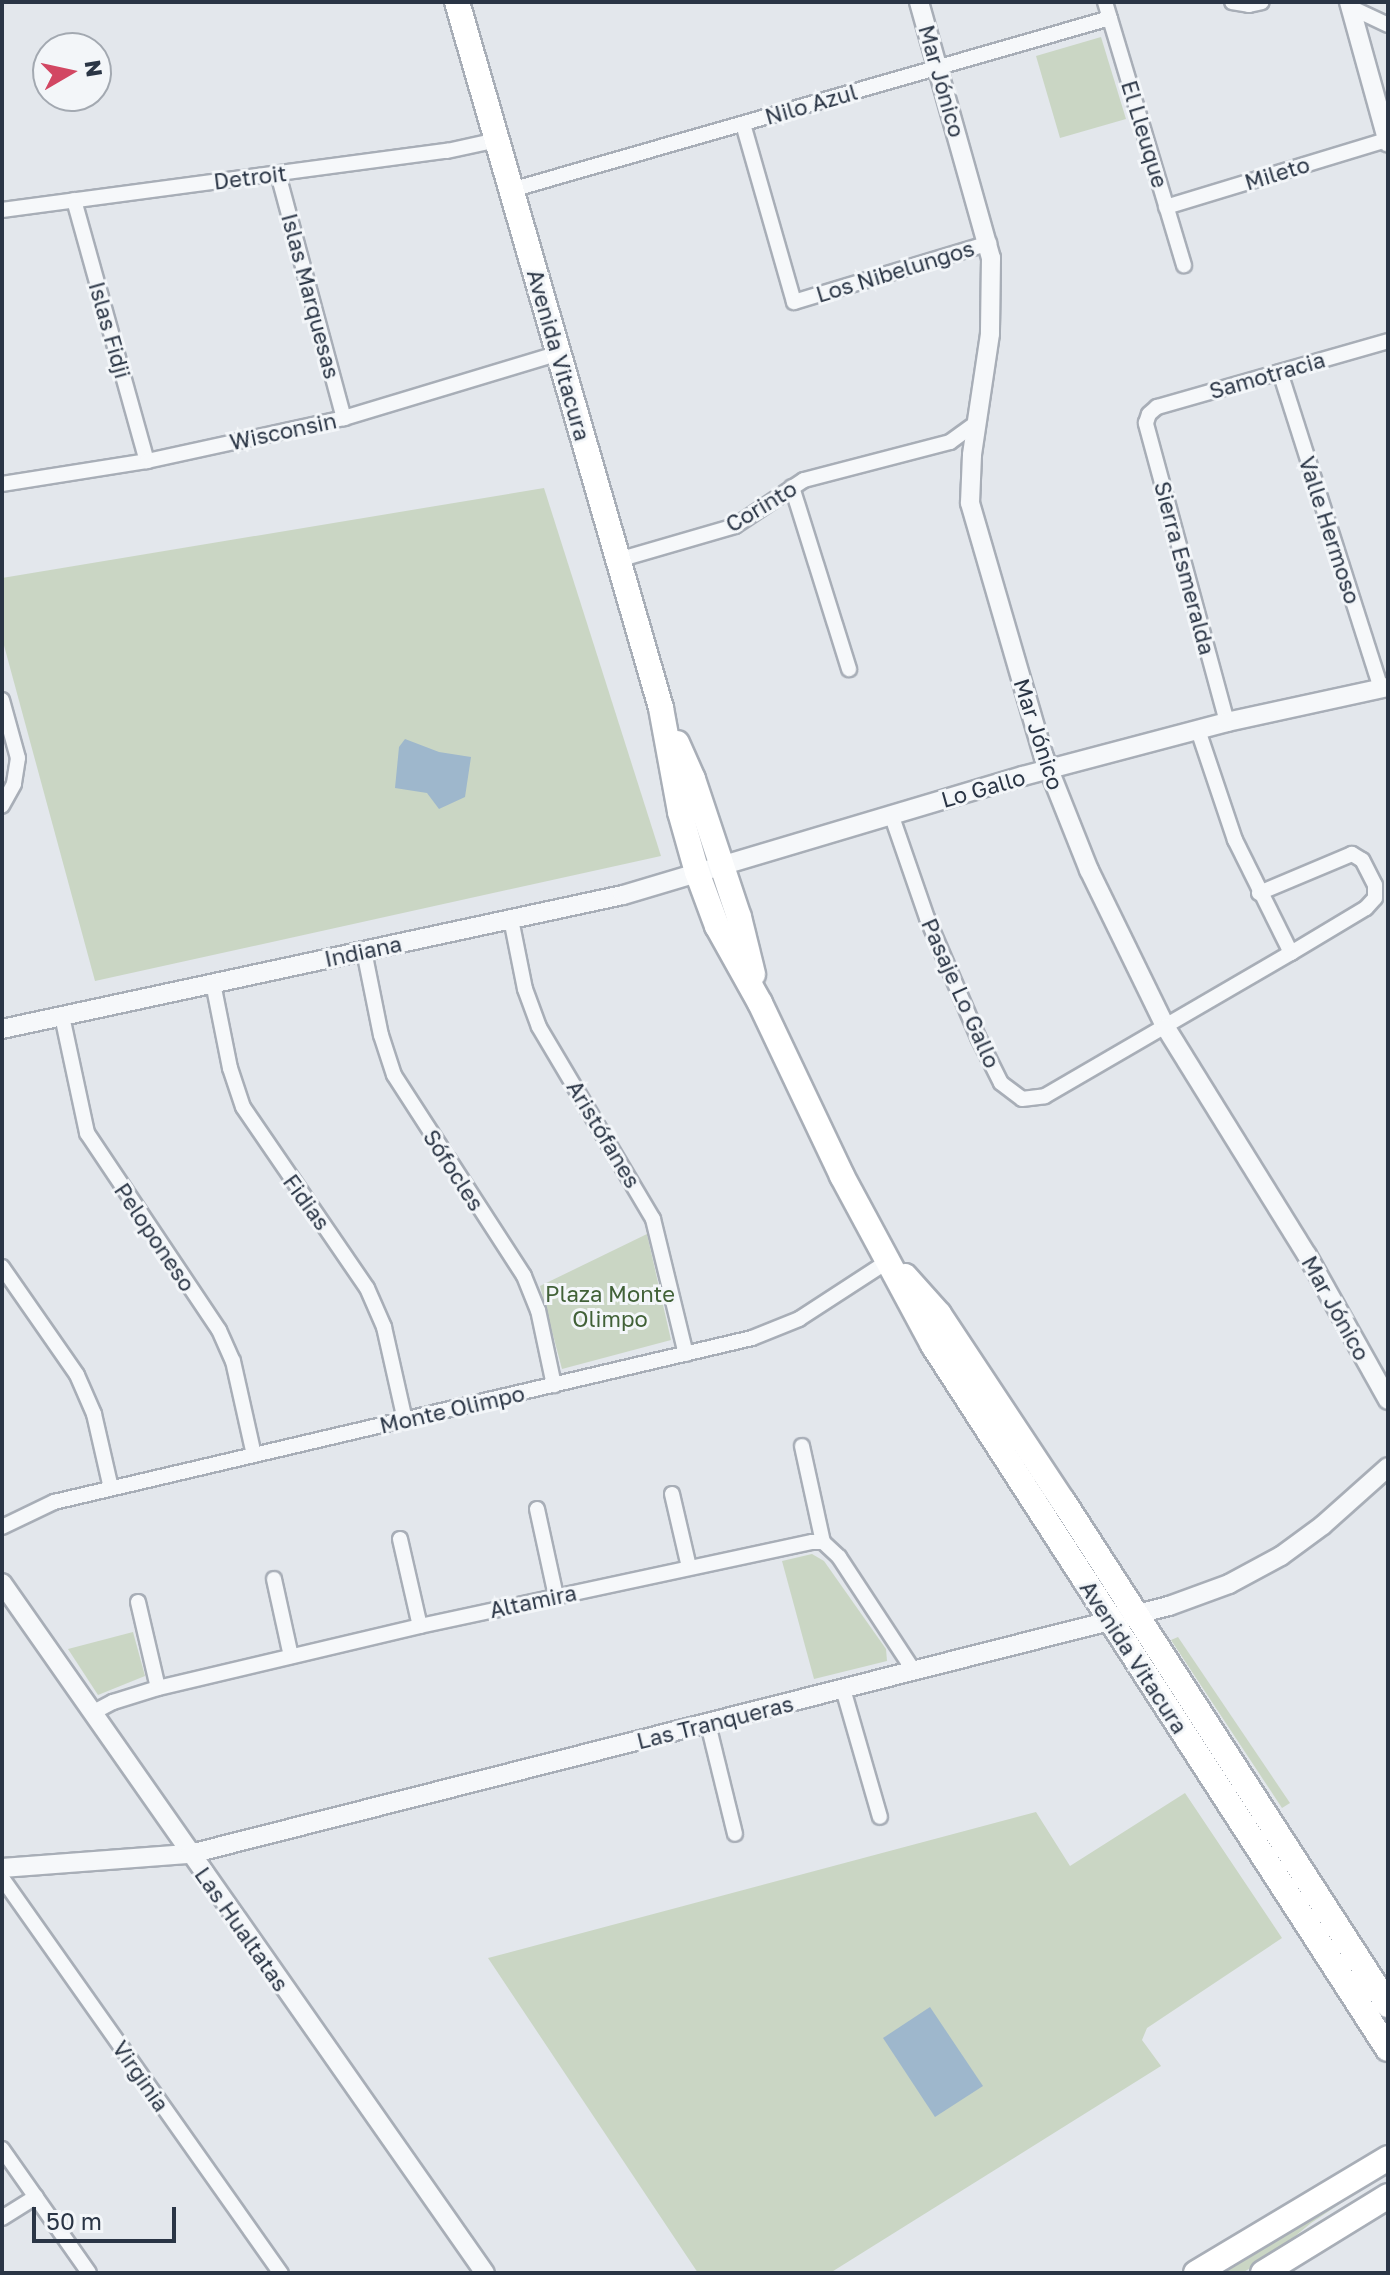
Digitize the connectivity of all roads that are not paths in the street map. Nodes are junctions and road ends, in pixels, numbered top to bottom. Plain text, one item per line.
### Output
1 (457, 2) edge
2 (919, 2) edge
3 (1105, 2) edge
4 (1232, 2) edge
5 (1262, 2) edge
6 (1350, 4) edge
7 (1110, 18) junction
8 (1388, 25) edge
9 (938, 68) junction
10 (743, 124) junction
11 (497, 140) junction
12 (1388, 141) edge
13 (278, 174) junction
14 (511, 190) junction
15 (74, 200) junction
16 (1166, 207) junction
17 (2, 210) edge
18 (989, 243) junction
19 (1184, 265) dead end
20 (1388, 341) edge
21 (559, 353) junction
22 (1280, 372) junction
23 (1149, 414) joint
24 (344, 418) junction
25 (976, 423) junction
26 (950, 442) junction
27 (972, 455) junction
28 (147, 461) junction
29 (2, 484) edge
30 (792, 487) junction
31 (618, 560) junction
32 (849, 669) dead end
33 (1384, 688) edge
34 (2, 700) edge
35 (661, 708) junction
36 (1227, 722) junction
37 (1198, 730) junction
38 (1049, 769) junction
39 (2, 806) edge
40 (891, 814) junction
41 (721, 864) junction
42 (697, 872) junction
43 (1259, 893) junction
44 (511, 919) junction
45 (364, 951) junction
46 (1291, 953) junction
47 (213, 983) junction
48 (760, 1003) junction
49 (62, 1016) junction
50 (1166, 1028) junction
51 (2, 1029) edge
52 (890, 1260) junction
53 (2, 1267) edge
54 (686, 1354) junction
55 (554, 1385) junction
56 (1388, 1400) edge
57 (405, 1420) junction
58 (802, 1446) dead end
59 (254, 1455) junction
60 (1388, 1467) edge
61 (111, 1488) junction
62 (672, 1494) dead end
63 (537, 1509) dead end
64 (2, 1527) edge
65 (400, 1539) dead end
66 (823, 1542) junction
67 (689, 1567) junction
68 (274, 1579) dead end
69 (2, 1583) edge
70 (556, 1596) junction
71 (138, 1602) dead end
72 (1137, 1615) junction
73 (1111, 1621) junction
74 (420, 1626) junction
75 (291, 1656) junction
76 (914, 1671) junction
77 (158, 1688) junction
78 (843, 1689) junction
79 (92, 1713) junction
80 (708, 1724) junction
81 (880, 1817) dead end
82 (735, 1834) dead end
83 (190, 1854) junction
84 (2, 1868) edge
85 (2, 1878) edge
86 (1388, 2005) edge
87 (1388, 2049) edge
88 (2, 2149) edge
89 (1388, 2158) edge
90 (1388, 2196) edge
91 (36, 2197) junction
92 (2, 2218) edge
93 (89, 2273) edge
94 (281, 2273) edge
95 (485, 2273) edge
96 (1196, 2273) edge
97 (1263, 2273) edge

1 - 11 main road, Avenida Vitacura
2 - 9 street, Mar Jónico
3 - 7 street, El Lleuque
4 - 5 street
6 - 8 street
6 - 12 street
7 - 9 street, Nilo Azul
7 - 16 street, El Lleuque
9 - 10 street, Nilo Azul
9 - 18 street, Mar Jónico
10 - 14 street, Nilo Azul
10 - 18 street, Los Nibelungos
11 - 13 street, Detroit
11 - 14 main road, Avenida Vitacura
12 - 16 street, Mileto
13 - 15 street, Detroit
13 - 24 street, Islas Marquesas
14 - 21 main road, Avenida Vitacura
15 - 17 street, Detroit
15 - 28 street, Islas Fidji
16 - 19 street, El Lleuque
18 - 25 street, Mar Jónico
20 - 22 street, Samotracia
21 - 24 street, Wisconsin
21 - 31 main road, Avenida Vitacura
22 - 23 street, Samotracia
22 - 33 street, Valle Hermoso
23 - 36 street, Sierra Esmeralda
24 - 28 street, Wisconsin
25 - 26 street, Corinto
25 - 27 street, Mar Jónico
26 - 27 street
26 - 30 street, Corinto
27 - 38 street, Mar Jónico
28 - 29 street, Wisconsin
30 - 31 street, Corinto
30 - 32 street
31 - 35 main road, Avenida Vitacura
33 - 36 street, Lo Gallo
34 - 39 street
35 - 41 main road, Avenida Vitacura
35 - 42 main road, Avenida Vitacura
36 - 37 street, Lo Gallo
37 - 38 street, Lo Gallo
37 - 43 street
38 - 40 street, Lo Gallo
38 - 50 street, Mar Jónico
40 - 41 street, Lo Gallo
40 - 50 street, Pasaje Lo Gallo
41 - 42 street, Indiana
41 - 48 main road, Avenida Vitacura
42 - 44 street, Indiana
42 - 48 main road, Avenida Vitacura
43 - 46 street
43 - 46 street, Pasaje Lo Gallo
44 - 45 street, Indiana
44 - 54 street, Aristófanes
45 - 47 street, Indiana
45 - 55 street, Sófocles
46 - 50 street, Pasaje Lo Gallo
47 - 49 street, Indiana
47 - 57 street, Fidias
48 - 52 main road, Avenida Vitacura
49 - 51 street, Indiana
49 - 59 street, Peloponeso
50 - 56 street, Mar Jónico
52 - 54 street, Monte Olimpo
52 - 72 main road, Avenida Vitacura
52 - 73 main road, Avenida Vitacura
53 - 61 street
54 - 55 street, Monte Olimpo
55 - 57 street, Monte Olimpo
57 - 59 street, Monte Olimpo
58 - 66 street
59 - 61 street, Monte Olimpo
60 - 72 street, Las Tranqueras
61 - 64 street, Monte Olimpo
62 - 67 street
63 - 70 street
65 - 74 street
66 - 67 street, Altamira
66 - 76 street
67 - 70 street, Altamira
68 - 75 street
69 - 79 street, Las Hualtatas
70 - 74 street, Altamira
71 - 77 street
72 - 73 street, Las Tranqueras
72 - 86 main road, Avenida Vitacura
73 - 76 street, Las Tranqueras
73 - 87 main road, Avenida Vitacura
74 - 75 street, Altamira
75 - 77 street, Altamira
76 - 78 street, Las Tranqueras
77 - 79 street, Altamira
78 - 80 street, Las Tranqueras
78 - 81 street
79 - 83 street, Las Hualtatas
80 - 82 street
80 - 83 street, Las Tranqueras
83 - 84 street, Las Tranqueras
83 - 95 street, Las Hualtatas
85 - 94 street, Virginia
88 - 91 street
89 - 96 main road
90 - 97 main road
91 - 92 street
91 - 93 street

